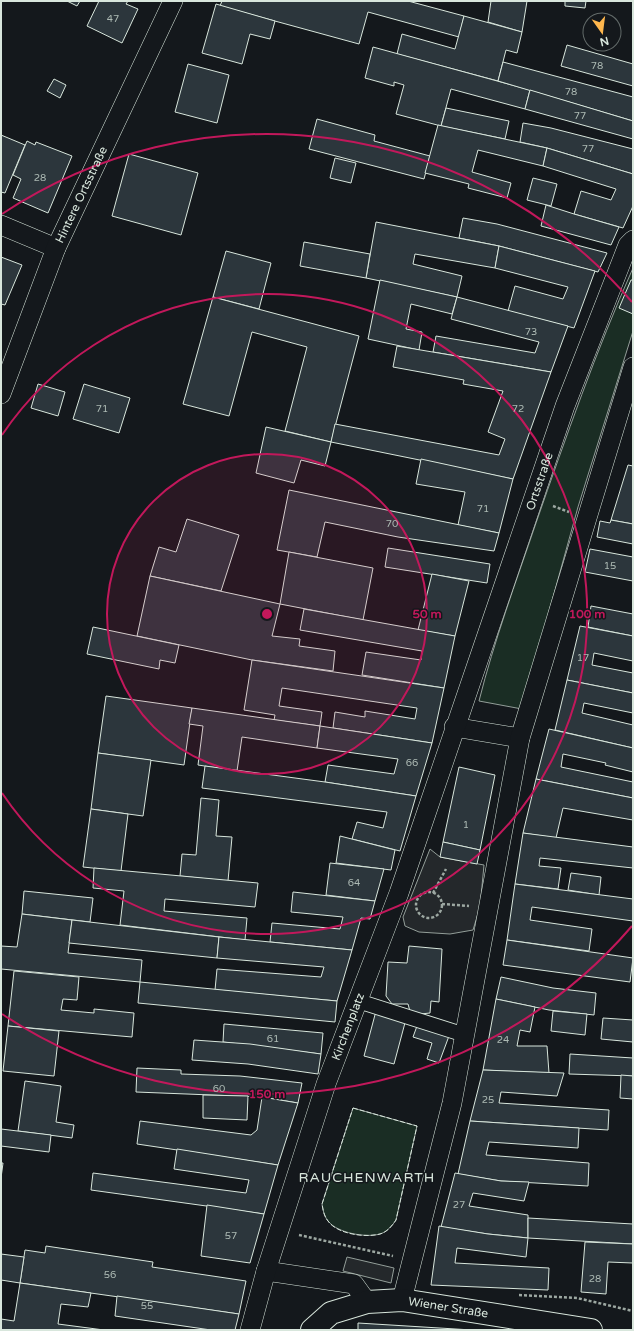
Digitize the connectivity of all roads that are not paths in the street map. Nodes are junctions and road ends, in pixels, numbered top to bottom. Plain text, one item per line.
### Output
1 (173, 1) edge
2 (1, 225) edge
3 (633, 240) edge
4 (56, 248) junction
5 (633, 367) edge
6 (1, 394) edge
7 (454, 727) junction
8 (520, 738) junction
9 (358, 1000) junction
10 (465, 1035) junction
11 (266, 1271) junction
12 (402, 1300) junction
13 (367, 1302) junction
14 (250, 1330) edge
15 (312, 1330) edge
16 (591, 1330) edge

1 - 4 street, Hintere Ortsstraße
2 - 4 street
3 - 7 street, Ortsstraße
4 - 6 street, Hintere Ortsstraße
5 - 8 street
7 - 8 street
7 - 9 street, Kirchenplatz
8 - 10 street
9 - 10 street
9 - 11 street, Kirchenplatz
10 - 12 street
11 - 13 street
11 - 14 street, Kirchenplatz
12 - 13 main road, Wiener Straße
12 - 16 main road, Wiener Straße
13 - 15 main road, Wiener Straße

